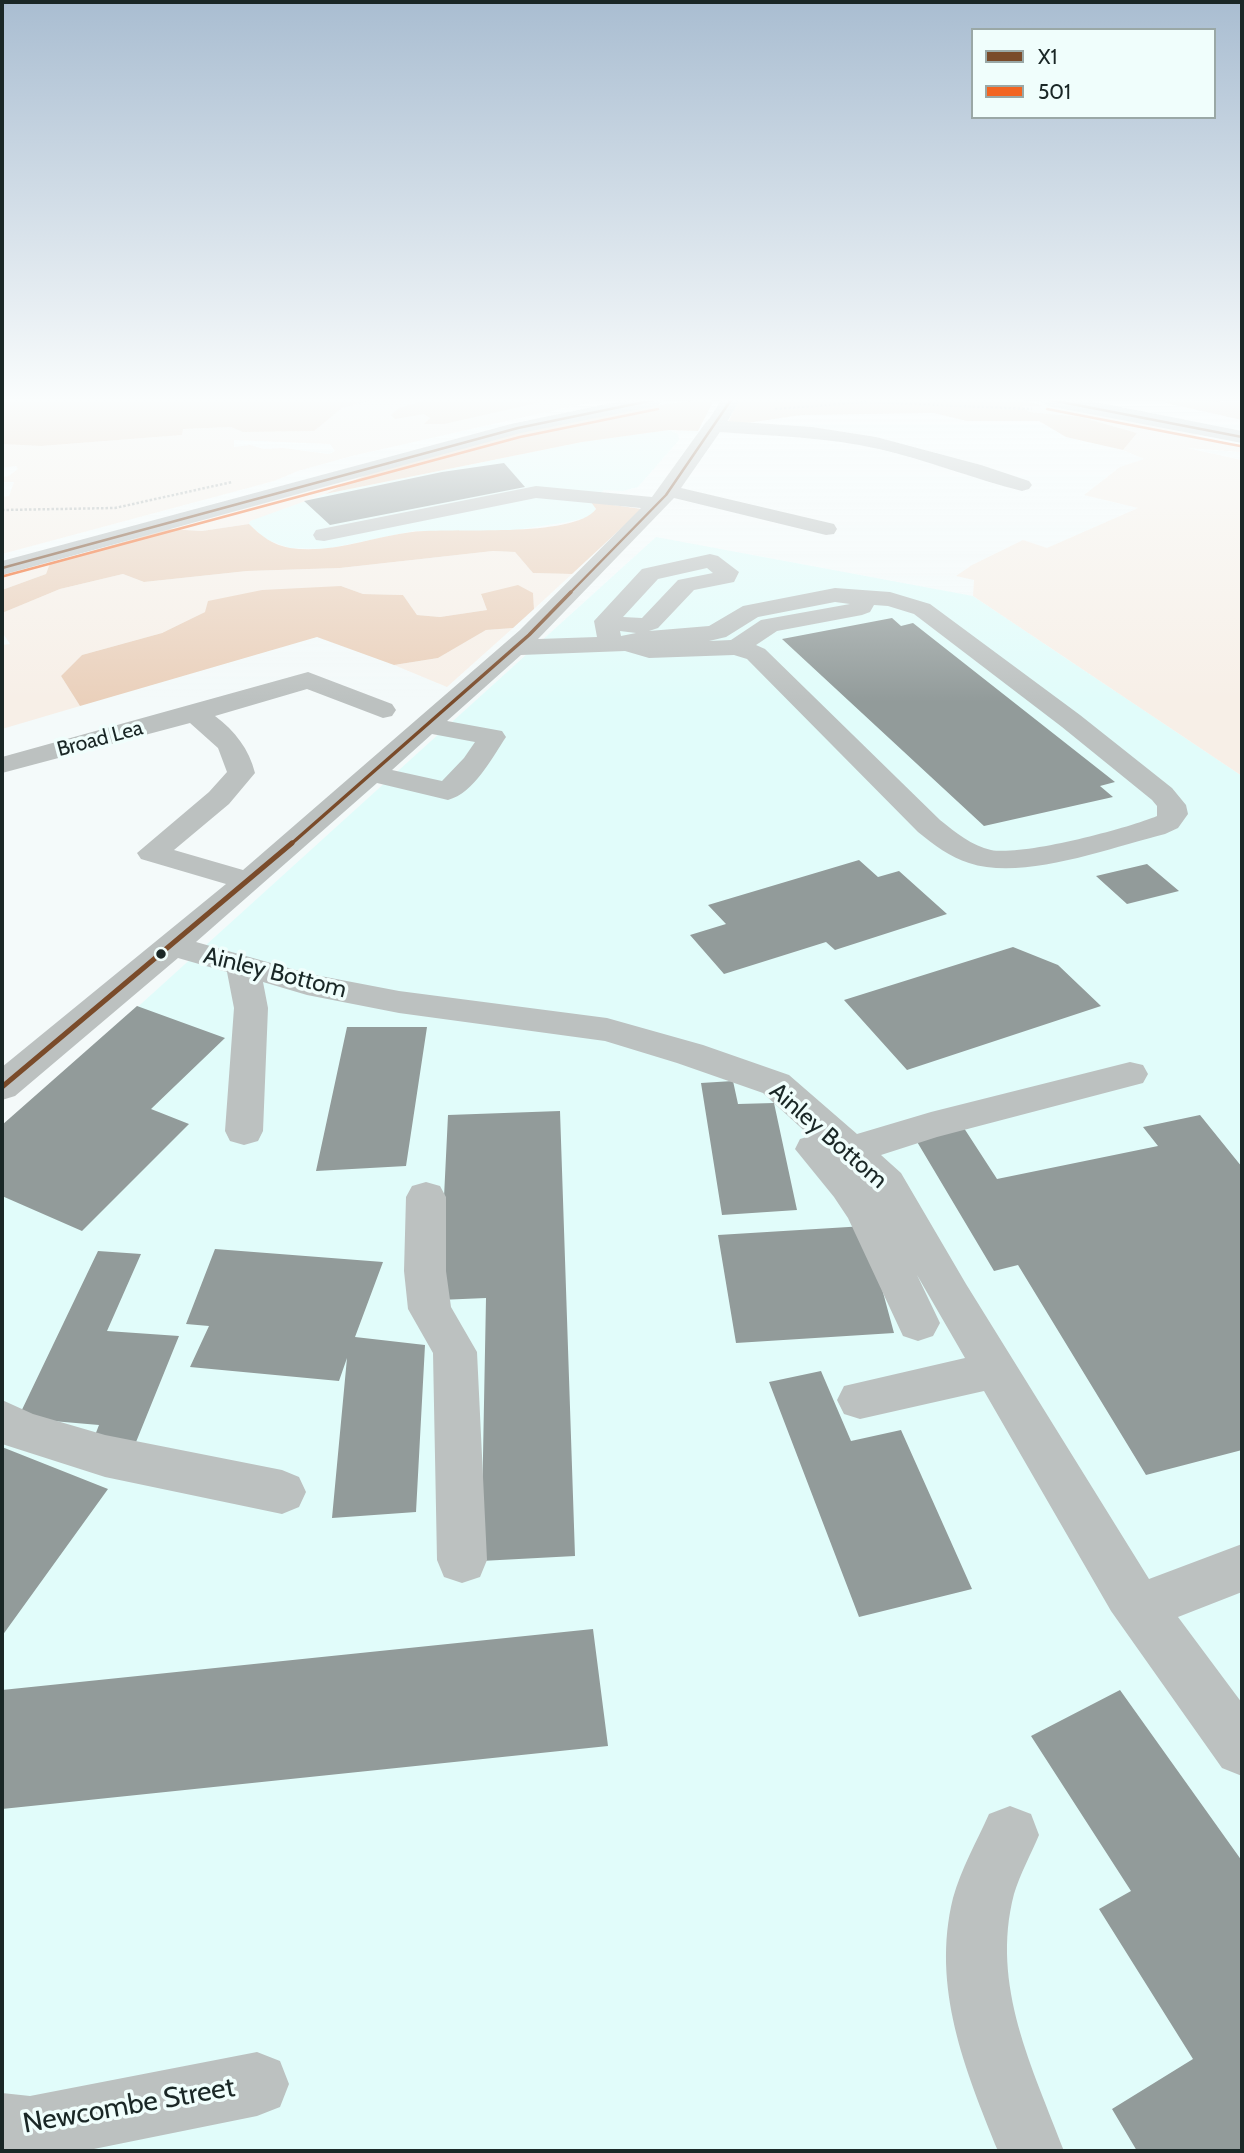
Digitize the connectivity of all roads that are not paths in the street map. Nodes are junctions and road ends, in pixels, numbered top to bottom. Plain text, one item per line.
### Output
1 (214, 500) edge
2 (251, 500) edge
3 (494, 500) edge
4 (662, 500) edge
5 (677, 500) edge
6 (826, 529) dead end
7 (324, 535) dead end
8 (2, 558) edge
9 (2, 568) edge
10 (856, 597) junction
11 (615, 636) junction
12 (737, 646) junction
13 (513, 648) junction
14 (383, 710) dead end
15 (194, 714) junction
16 (424, 725) junction
17 (4, 765) edge
18 (370, 773) junction
19 (448, 791) junction
20 (477, 798) dead end
21 (249, 881) junction
22 (171, 945) junction
23 (243, 967) junction
24 (1130, 1074) dead end
25 (2, 1087) edge
26 (244, 1131) dead end
27 (848, 1165) junction
28 (426, 1197) dead end
29 (918, 1323) dead end
30 (995, 1370) junction
31 (860, 1400) dead end
32 (2, 1420) edge
33 (282, 1492) dead end
34 (462, 1560) dead end
35 (1237, 1580) edge
36 (1139, 1608) junction
37 (1242, 1748) edge
38 (1010, 1835) dead end
39 (257, 2084) dead end
40 (2, 2126) edge
41 (1031, 2151) edge

1 - 8 highway
2 - 9 highway
3 - 7 street
4 - 13 street
5 - 6 street
10 - 11 street
10 - 12 street
10 - 12 street
11 - 11 street
11 - 12 street
11 - 13 street
13 - 16 street
14 - 15 street, Broad Lea
15 - 17 street, Broad Lea
15 - 21 street
16 - 18 street
16 - 19 street
18 - 19 street
18 - 21 street
19 - 20 street
21 - 22 street
22 - 23 street, Ainley Bottom
22 - 25 street
23 - 26 street
23 - 27 street, Ainley Bottom
24 - 27 street
27 - 29 street
27 - 30 street, Ainley Bottom
28 - 34 street
30 - 31 street
30 - 36 street, Ainley Bottom
32 - 33 street
35 - 36 street
36 - 37 street, Ainley Bottom
38 - 41 street
39 - 40 street, Newcombe Street

